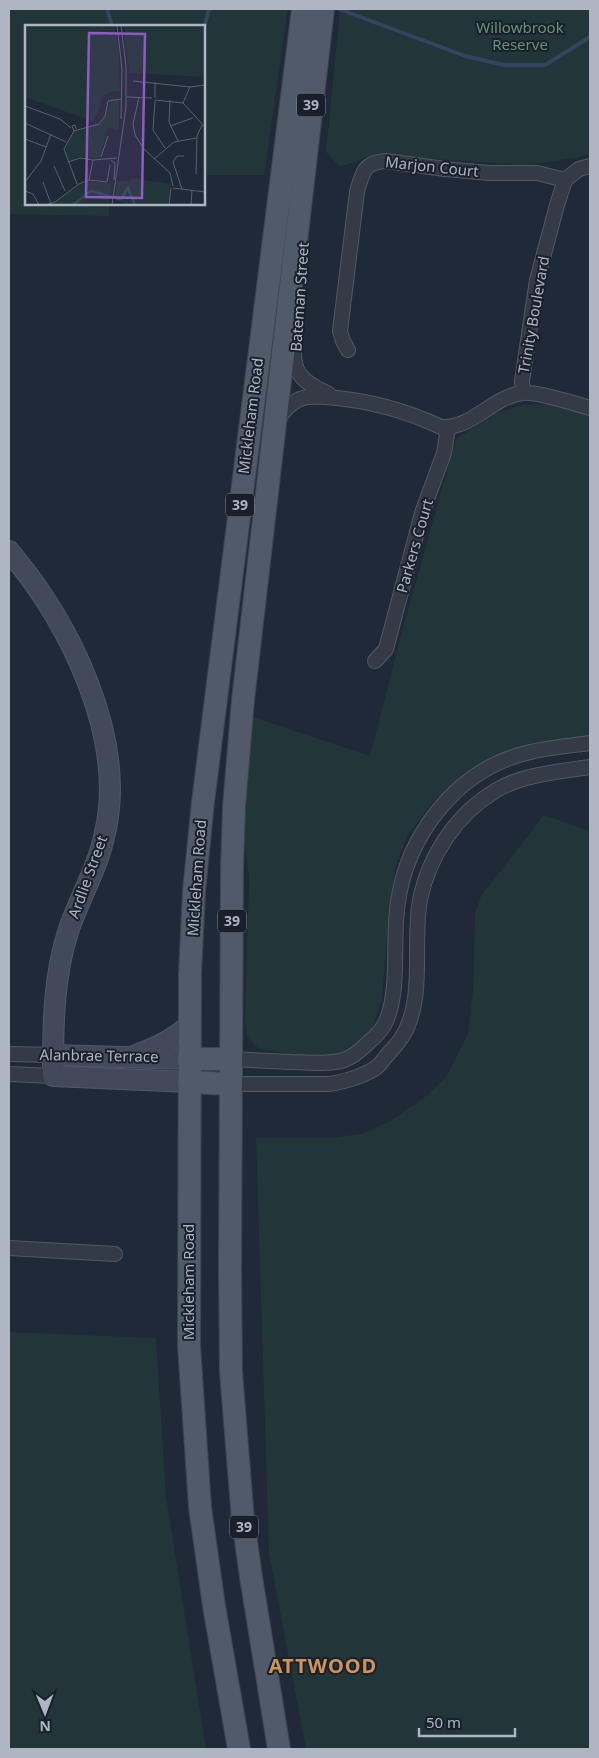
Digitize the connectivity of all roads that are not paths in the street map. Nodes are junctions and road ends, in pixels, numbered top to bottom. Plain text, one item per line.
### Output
1 (304, 9) edge
2 (322, 9) edge
3 (310, 37) junction
4 (590, 166) edge
5 (303, 171) junction
6 (565, 180) junction
7 (348, 350) dead end
8 (523, 392) junction
9 (338, 398) junction
10 (590, 408) edge
11 (275, 423) junction
12 (448, 428) junction
13 (9, 552) edge
14 (375, 661) dead end
15 (590, 743) edge
16 (590, 767) edge
17 (190, 1024) junction
18 (9, 1054) edge
19 (53, 1056) junction
20 (130, 1057) junction
21 (189, 1059) junction
22 (231, 1059) junction
23 (9, 1074) edge
24 (52, 1076) junction
25 (189, 1082) junction
26 (230, 1084) junction
27 (9, 1248) edge
28 (115, 1254) dead end
29 (238, 1749) edge
30 (279, 1749) edge

1 - 3 main road, Mickleham Road / 39
2 - 3 main road, Mickleham Road / 39
3 - 5 main road, Mickleham Road / 39
3 - 17 main road, Mickleham Road / 39
4 - 6 street
5 - 9 street, Bateman Street
5 - 11 main road, Mickleham Road / 39
6 - 7 street, Marjon Court
6 - 8 street, Trinity Boulevard
8 - 10 street
8 - 12 street
9 - 11 street, Bateman Street
9 - 12 street, Bateman Street
11 - 22 main road, Mickleham Road / 39
12 - 14 street, Parkers Court
13 - 19 street, Ardlie Street
15 - 22 street
16 - 26 street
17 - 20 street
17 - 21 main road, Mickleham Road / 39
18 - 19 street, Alanbrae Terrace
19 - 20 street, Alanbrae Terrace
19 - 24 street, Ardlie Street
20 - 21 street, Alanbrae Terrace
21 - 22 main road
21 - 25 main road, Mickleham Road / 39
22 - 26 main road, Mickleham Road / 39
23 - 24 street, Alanbrae Terrace
24 - 25 street, Alanbrae Terrace
25 - 26 main road
25 - 29 main road, Mickleham Road / 39
26 - 30 main road, Mickleham Road / 39
27 - 28 street

